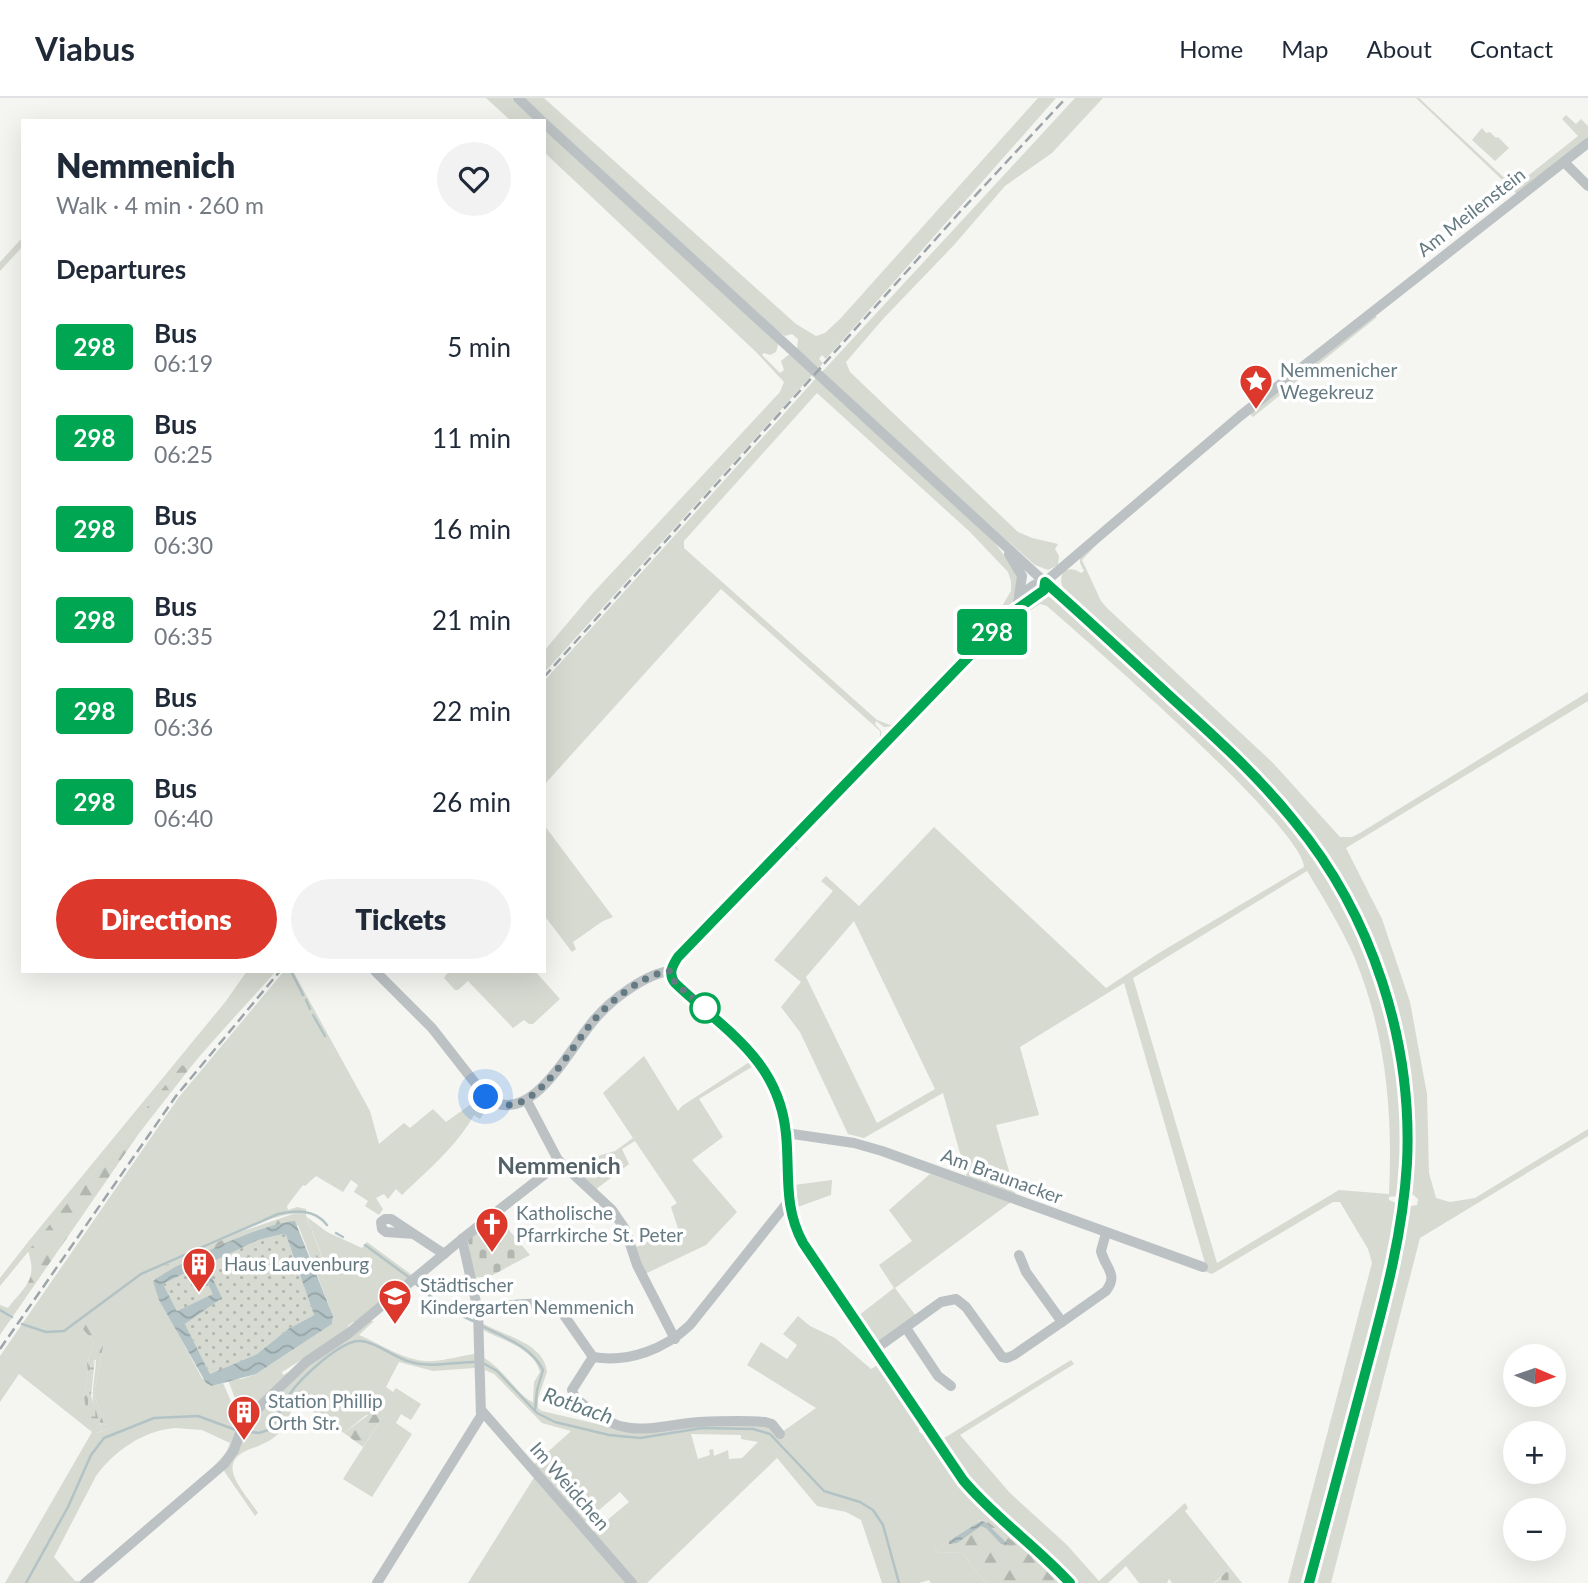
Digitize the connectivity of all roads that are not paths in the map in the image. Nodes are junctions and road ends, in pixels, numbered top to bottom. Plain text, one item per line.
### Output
1 (517, 98) edge
2 (540, 119) edge
3 (546, 125) edge
4 (1588, 143) edge
5 (1564, 162) junction
6 (1588, 186) edge
7 (996, 537) junction
8 (1045, 582) junction
9 (1018, 601) junction
10 (1010, 614) junction
11 (671, 971) junction
12 (376, 973) edge
13 (527, 1101) junction
14 (786, 1133) junction
15 (558, 1160) junction
16 (788, 1202) junction
17 (1106, 1233) junction
18 (414, 1234) dead end
19 (462, 1239) junction
20 (444, 1254) junction
21 (1019, 1255) dead end
22 (1203, 1267) dead end
23 (478, 1320) junction
24 (1062, 1322) junction
25 (905, 1328) junction
26 (675, 1339) junction
27 (874, 1350) junction
28 (593, 1357) junction
29 (951, 1386) dead end
30 (482, 1411) junction
31 (780, 1434) dead end
32 (85, 1583) edge
33 (377, 1583) edge
34 (632, 1583) edge
35 (1070, 1583) edge
36 (1309, 1583) edge

1 - 2 street
3 - 7 street
4 - 5 street, Am Meilenstein
5 - 6 street
5 - 8 street, Am Meilenstein
7 - 8 street
7 - 9 street
8 - 9 street
8 - 10 street
8 - 36 street
9 - 10 street
10 - 11 street
11 - 13 street
11 - 14 street
12 - 13 street
13 - 15 street
14 - 16 street
14 - 17 street, Am Braunacker
15 - 19 street
15 - 26 street
16 - 26 street
16 - 27 street
17 - 22 street, Am Braunacker
17 - 24 street
18 - 20 street
19 - 20 street
19 - 23 street
20 - 32 street
21 - 24 street
23 - 28 street
23 - 30 street
24 - 25 street
25 - 27 street
25 - 29 street
26 - 28 street
27 - 35 street
28 - 31 street
30 - 33 street
30 - 34 street, Im Weidchen

